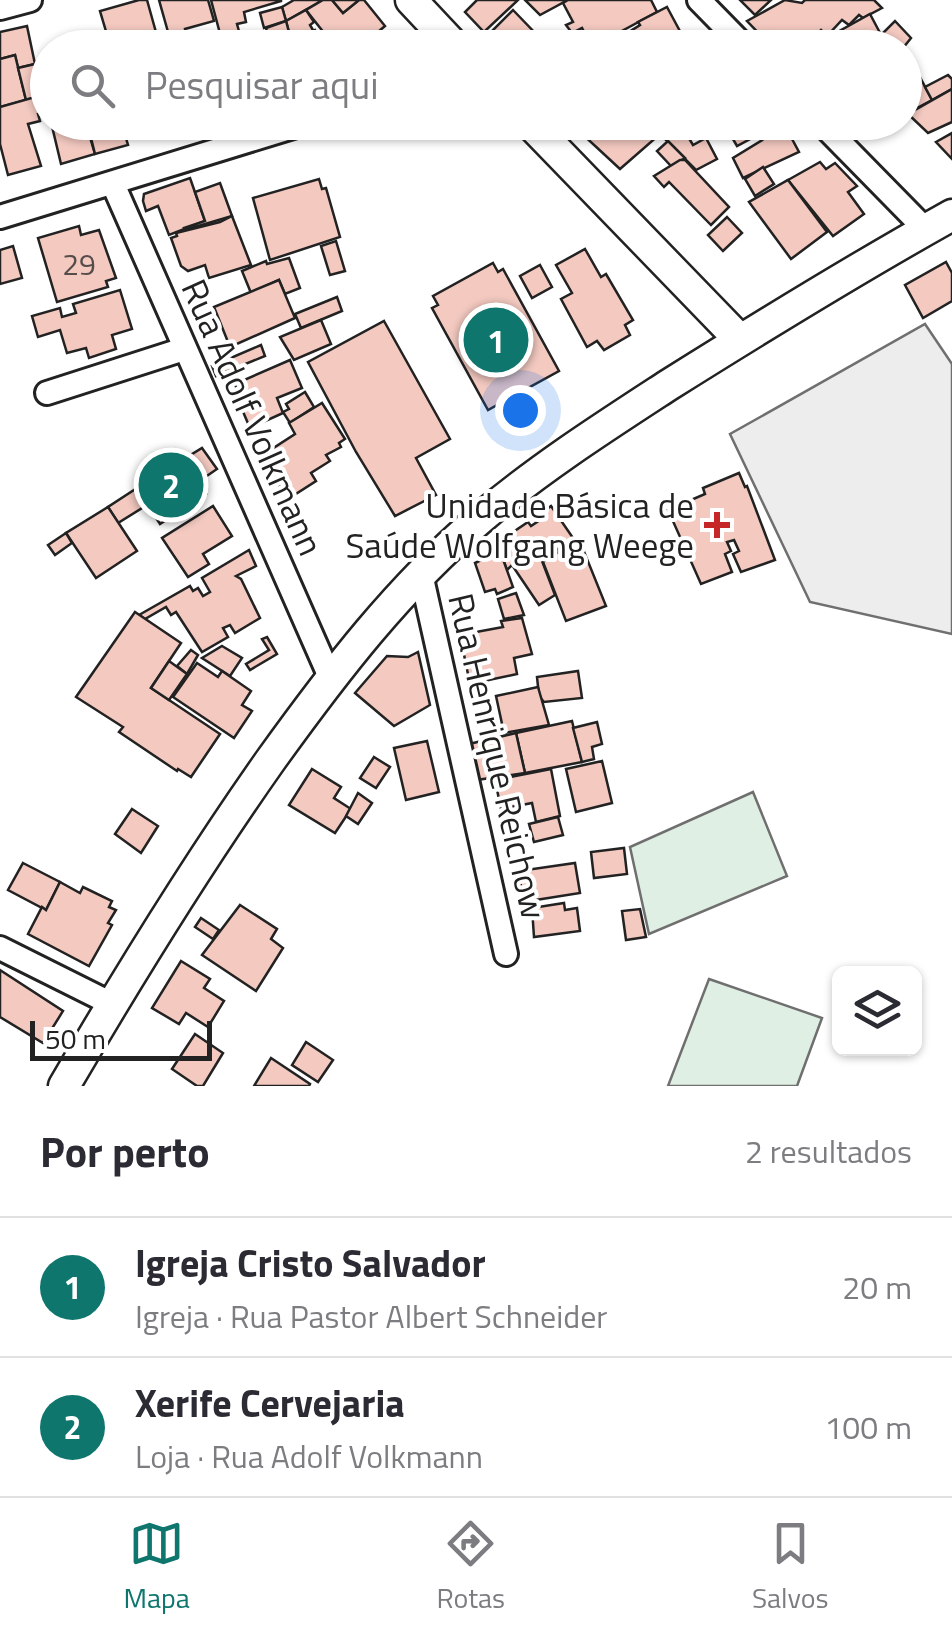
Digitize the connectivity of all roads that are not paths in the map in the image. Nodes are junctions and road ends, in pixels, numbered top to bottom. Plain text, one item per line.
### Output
1 (30, 0) edge
2 (411, 0) edge
3 (700, 0) edge
4 (0, 8) edge
5 (433, 30) edge
6 (729, 30) edge
7 (252, 140) edge
8 (546, 140) edge
9 (841, 140) edge
10 (113, 184) junction
11 (0, 217) edge
12 (939, 223) edge
13 (740, 340) junction
14 (184, 350) junction
15 (47, 393) dead end
16 (421, 574) junction
17 (330, 677) junction
18 (0, 948) edge
19 (506, 954) dead end
20 (112, 1004) junction
21 (64, 1086) edge

1 - 4 street
2 - 5 main road
3 - 6 street
7 - 10 street
8 - 13 main road
9 - 12 street
10 - 11 street
10 - 14 street, Rua Adolf Volkmann
12 - 13 main road
13 - 16 main road
14 - 15 street
14 - 17 street, Rua Adolf Volkmann
16 - 17 main road
16 - 19 street, Rua Henrique Reichow
17 - 20 main road
18 - 20 street
20 - 21 main road

